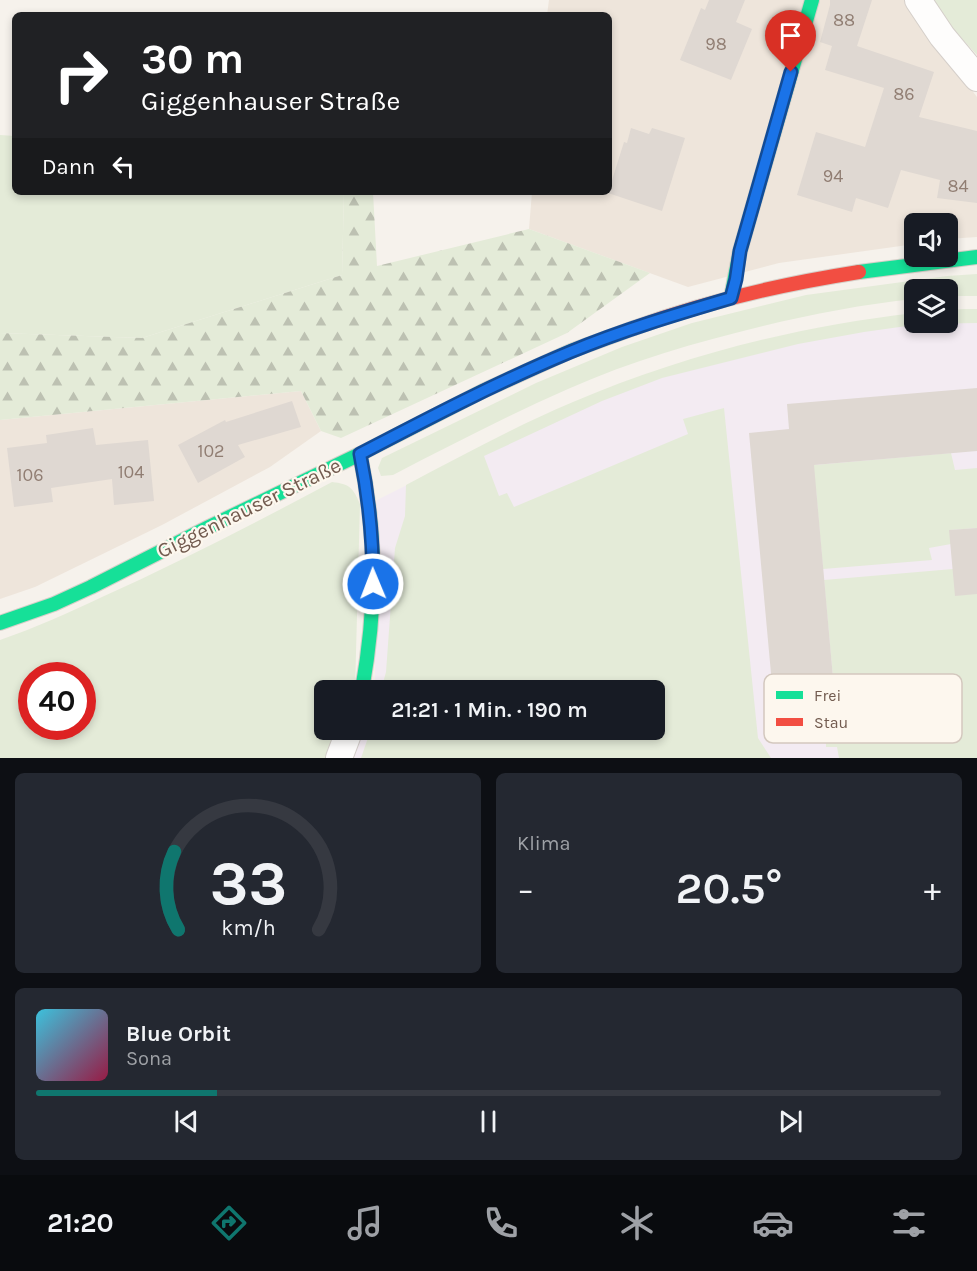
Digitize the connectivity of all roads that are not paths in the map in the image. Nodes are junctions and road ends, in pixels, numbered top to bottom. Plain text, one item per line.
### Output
1 (812, 0) edge
2 (918, 0) edge
3 (977, 78) edge
4 (977, 257) edge
5 (731, 298) junction
6 (360, 454) junction
7 (0, 623) edge
8 (364, 680) edge
9 (346, 740) edge
10 (339, 758) edge

1 - 5 main road
2 - 3 street
4 - 5 main road, Giggenhauser Straße
5 - 6 main road, Giggenhauser Straße
6 - 7 main road, Giggenhauser Straße
6 - 8 main road
9 - 10 street

